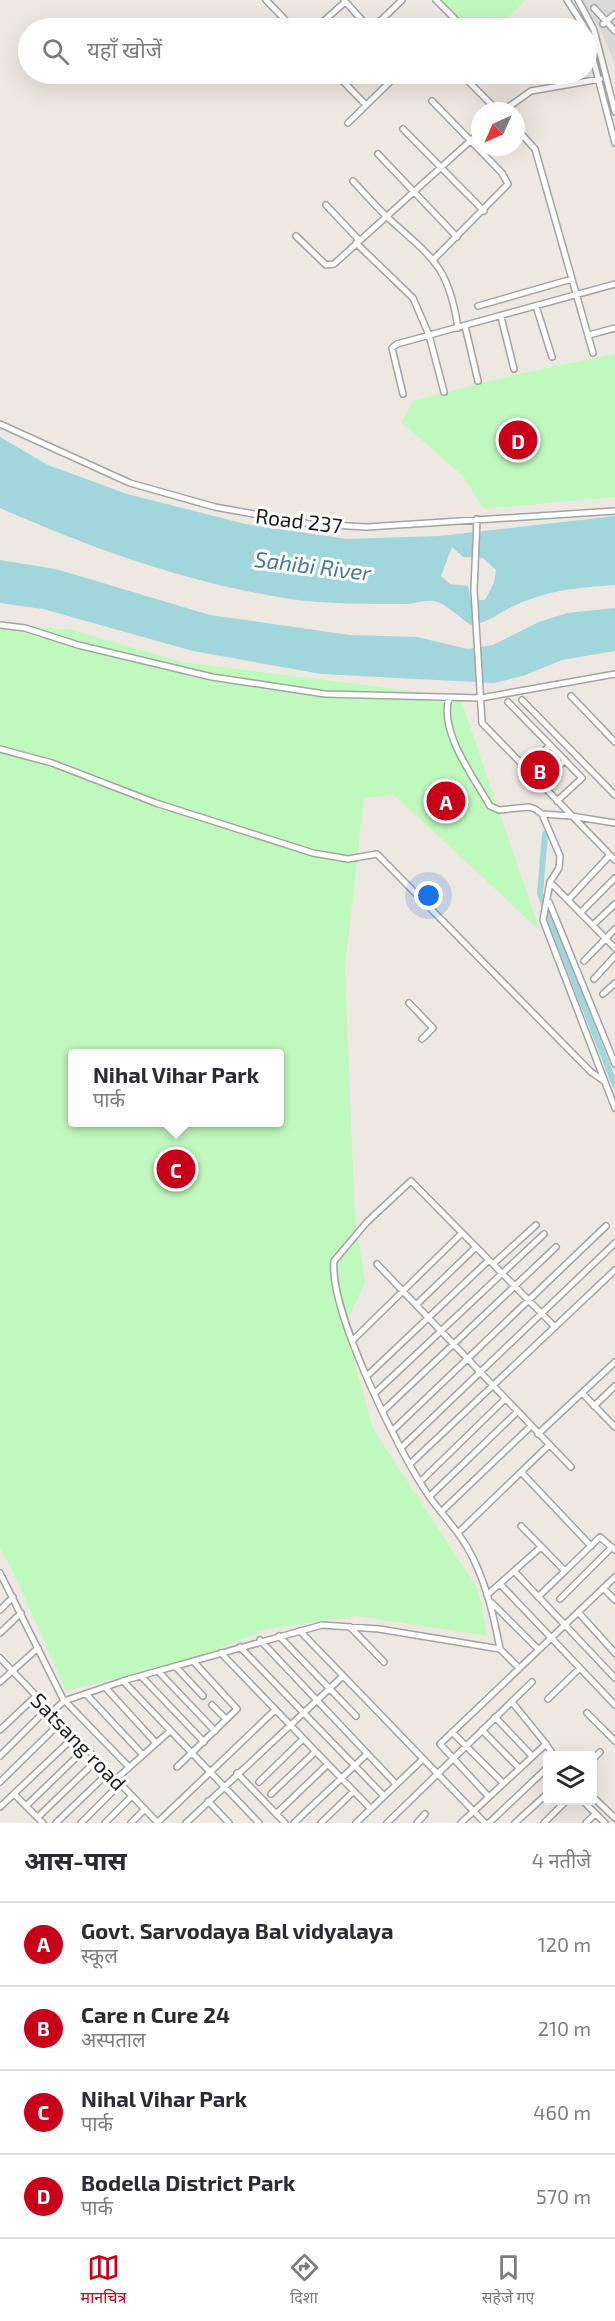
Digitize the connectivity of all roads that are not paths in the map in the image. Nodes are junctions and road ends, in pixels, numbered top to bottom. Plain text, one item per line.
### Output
1 (266, 0) edge
2 (402, 0) edge
3 (435, 0) edge
4 (567, 0) edge
5 (578, 0) edge
6 (344, 1) edge
7 (594, 8) dead end
8 (615, 14) edge
9 (283, 18) edge
10 (326, 18) edge
11 (361, 18) edge
12 (382, 18) edge
13 (454, 18) edge
14 (578, 18) edge
15 (588, 18) edge
16 (605, 23) junction
17 (615, 31) edge
18 (597, 42) edge
19 (597, 68) edge
20 (600, 79) junction
21 (597, 80) edge
22 (346, 84) edge
23 (388, 84) edge
24 (472, 84) edge
25 (571, 84) edge
26 (432, 101) dead end
27 (491, 102) edge
28 (513, 102) edge
29 (366, 105) junction
30 (615, 112) edge
31 (348, 123) dead end
32 (403, 129) dead end
33 (525, 138) edge
34 (470, 141) junction
35 (615, 143) edge
36 (378, 154) dead end
37 (441, 167) junction
38 (353, 181) dead end
39 (413, 191) junction
40 (326, 205) dead end
41 (484, 211) junction
42 (386, 216) junction
43 (296, 236) dead end
44 (457, 237) junction
45 (358, 241) junction
46 (434, 260) junction
47 (573, 279) junction
48 (615, 284) edge
49 (577, 294) junction
50 (478, 306) dead end
51 (536, 306) junction
52 (501, 317) junction
53 (461, 327) junction
54 (615, 328) edge
55 (429, 335) junction
56 (589, 335) junction
57 (593, 353) dead end
58 (552, 357) dead end
59 (514, 369) dead end
60 (478, 381) dead end
61 (444, 392) dead end
62 (404, 394) dead end
63 (0, 424) edge
64 (615, 511) edge
65 (477, 519) junction
66 (0, 625) edge
67 (615, 674) edge
68 (571, 696) dead end
69 (449, 698) junction
70 (481, 698) junction
71 (522, 700) dead end
72 (508, 702) dead end
73 (615, 742) edge
74 (550, 745) junction
75 (0, 749) edge
76 (565, 760) junction
77 (525, 770) junction
78 (541, 785) junction
79 (615, 795) edge
80 (557, 801) junction
81 (542, 814) junction
82 (571, 816) junction
83 (615, 823) edge
84 (610, 855) junction
85 (615, 860) edge
86 (615, 878) edge
87 (550, 882) junction
88 (568, 900) junction
89 (548, 903) junction
90 (615, 904) edge
91 (580, 913) junction
92 (593, 926) junction
93 (615, 929) edge
94 (606, 939) junction
95 (615, 948) edge
96 (615, 956) edge
97 (584, 961) dead end
98 (594, 979) dead end
99 (615, 983) edge
100 (603, 994) dead end
101 (409, 1003) dead end
102 (422, 1039) dead end
103 (615, 1064) edge
104 (604, 1081) junction
105 (615, 1108) edge
106 (536, 1225) dead end
107 (606, 1226) dead end
108 (462, 1233) junction
109 (544, 1234) dead end
110 (615, 1243) edge
111 (476, 1247) junction
112 (556, 1247) dead end
113 (491, 1262) junction
114 (377, 1264) dead end
115 (615, 1270) edge
116 (502, 1274) junction
117 (515, 1287) junction
118 (403, 1292) junction
119 (529, 1301) junction
120 (416, 1305) junction
121 (541, 1313) junction
122 (428, 1318) junction
123 (555, 1327) junction
124 (440, 1330) junction
125 (352, 1340) junction
126 (454, 1346) junction
127 (467, 1359) junction
128 (615, 1362) edge
129 (480, 1373) junction
130 (368, 1375) junction
131 (492, 1385) junction
132 (615, 1386) edge
133 (375, 1393) junction
134 (582, 1393) junction
135 (505, 1399) junction
136 (594, 1406) junction
137 (383, 1411) junction
138 (518, 1412) junction
139 (531, 1426) junction
140 (615, 1427) edge
141 (392, 1431) junction
142 (538, 1434) junction
143 (549, 1445) junction
144 (401, 1448) junction
145 (410, 1464) junction
146 (571, 1467) dead end
147 (520, 1473) junction
148 (421, 1481) junction
149 (430, 1496) junction
150 (442, 1511) junction
151 (521, 1526) dead end
152 (459, 1532) junction
153 (541, 1546) junction
154 (591, 1546) junction
155 (614, 1549) edge
156 (514, 1571) junction
157 (565, 1571) junction
158 (0, 1573) edge
159 (615, 1577) edge
160 (2, 1583) edge
161 (500, 1584) junction
162 (603, 1588) junction
163 (487, 1595) junction
164 (13, 1597) junction
165 (538, 1597) junction
166 (560, 1599) dead end
167 (615, 1600) edge
168 (492, 1604) junction
169 (0, 1610) edge
170 (578, 1612) junction
171 (21, 1613) junction
172 (564, 1625) junction
173 (350, 1627) junction
174 (300, 1630) junction
175 (0, 1633) edge
176 (279, 1636) junction
177 (551, 1637) junction
178 (260, 1640) junction
179 (240, 1647) junction
180 (38, 1648) junction
181 (500, 1649) junction
182 (538, 1650) junction
183 (221, 1653) junction
184 (615, 1653) edge
185 (0, 1658) edge
186 (194, 1662) junction
187 (384, 1662) dead end
188 (176, 1667) junction
189 (519, 1668) junction
190 (580, 1668) junction
191 (12, 1671) junction
192 (158, 1671) junction
193 (141, 1676) junction
194 (343, 1676) junction
195 (615, 1678) edge
196 (123, 1681) junction
197 (0, 1682) edge
198 (532, 1682) dead end
199 (330, 1687) junction
200 (105, 1688) junction
201 (86, 1694) junction
202 (36, 1696) junction
203 (203, 1696) dead end
204 (548, 1698) dead end
205 (316, 1700) junction
206 (65, 1701) junction
207 (512, 1702) junction
208 (212, 1705) dead end
209 (615, 1705) edge
210 (50, 1710) junction
211 (275, 1710) junction
212 (302, 1712) junction
213 (587, 1713) dead end
214 (357, 1716) dead end
215 (495, 1718) junction
216 (226, 1719) junction
217 (61, 1722) junction
218 (289, 1724) junction
219 (0, 1730) edge
220 (482, 1730) junction
221 (170, 1731) junction
222 (215, 1731) junction
223 (452, 1732) junction
224 (75, 1736) junction
225 (303, 1738) junction
226 (615, 1741) edge
227 (204, 1742) junction
228 (156, 1743) junction
229 (546, 1744) junction
230 (466, 1746) junction
231 (86, 1748) junction
232 (551, 1751) edge
233 (315, 1752) junction
234 (600, 1752) dead end
235 (192, 1753) junction
236 (367, 1754) junction
237 (143, 1755) junction
238 (597, 1755) edge
239 (0, 1756) edge
240 (532, 1756) junction
241 (453, 1758) junction
242 (423, 1759) junction
243 (97, 1760) junction
244 (328, 1764) junction
245 (354, 1765) junction
246 (129, 1767) junction
247 (177, 1767) dead end
248 (519, 1768) junction
249 (109, 1772) junction
250 (543, 1772) edge
251 (210, 1773) junction
252 (237, 1773) junction
253 (437, 1773) junction
254 (340, 1777) junction
255 (118, 1781) junction
256 (0, 1782) edge
257 (259, 1782) dead end
258 (503, 1783) junction
259 (396, 1784) junction
260 (223, 1786) junction
261 (354, 1791) junction
262 (14, 1794) junction
263 (271, 1794) dead end
264 (132, 1796) junction
265 (384, 1796) junction
266 (489, 1797) junction
267 (543, 1797) edge
268 (208, 1801) junction
269 (597, 1801) edge
270 (562, 1805) edge
271 (587, 1805) edge
272 (26, 1806) junction
273 (0, 1807) edge
274 (145, 1809) junction
275 (371, 1809) junction
276 (473, 1811) junction
277 (276, 1814) junction
278 (425, 1814) dead end
279 (595, 1814) junction
280 (38, 1817) junction
281 (615, 1818) edge
282 (360, 1822) edge
283 (43, 1823) edge
284 (56, 1823) edge
285 (81, 1823) edge
286 (105, 1823) edge
287 (130, 1823) edge
288 (157, 1823) edge
289 (186, 1823) edge
290 (229, 1823) edge
291 (259, 1823) edge
292 (285, 1823) edge
293 (294, 1823) edge
294 (321, 1823) edge
295 (387, 1823) edge
296 (417, 1823) edge
297 (461, 1823) edge
298 (487, 1823) edge
299 (515, 1823) edge
300 (544, 1823) edge
301 (586, 1823) edge
302 (605, 1823) edge

1 - 9 street
2 - 12 street
3 - 13 street
4 - 14 street
5 - 15 street
6 - 10 street
6 - 11 street
7 - 16 street
8 - 16 street
16 - 17 street
18 - 30 street
19 - 20 street
20 - 21 street
20 - 35 street
22 - 29 street
23 - 29 street
24 - 27 street
25 - 28 street
26 - 34 street
29 - 31 street
32 - 37 street
33 - 47 street
34 - 37 street
34 - 41 street
36 - 39 street
37 - 39 street
37 - 41 street
38 - 42 street
39 - 42 street
39 - 44 street
40 - 45 street
41 - 44 street
42 - 45 street
42 - 46 street
43 - 45 street
44 - 46 street
45 - 55 street
46 - 53 street
47 - 49 street
47 - 50 street
48 - 49 street
49 - 51 street
49 - 56 street
51 - 52 street
51 - 58 street
52 - 53 street
52 - 59 street
53 - 55 street
53 - 60 street
54 - 56 street
55 - 61 street
55 - 62 street
56 - 57 street
63 - 65 street, Road 237
64 - 65 street, Road 237
65 - 70 street
66 - 69 street
67 - 70 street
68 - 73 street
69 - 70 street
69 - 81 street
70 - 77 street
71 - 79 street
72 - 74 street
74 - 76 street
74 - 77 street
75 - 104 street
76 - 78 street
76 - 80 street
77 - 78 street
78 - 80 street
80 - 82 street
81 - 82 street
81 - 87 street
82 - 83 street
82 - 84 street
84 - 85 street
84 - 88 street
86 - 91 street
87 - 88 street
87 - 89 street
88 - 91 street
89 - 103 street
89 - 104 street
90 - 92 street
91 - 92 street
92 - 94 street
93 - 94 street
94 - 95 street
94 - 97 street
96 - 98 street
99 - 100 street
101 - 102 street
104 - 105 street
106 - 113 street
107 - 119 street
108 - 111 street
108 - 118 street
108 - 125 street
109 - 116 street
110 - 121 street
111 - 113 street
111 - 120 street
112 - 117 street
113 - 116 street
113 - 122 street
114 - 118 street
115 - 123 street
116 - 117 street
116 - 124 street
117 - 119 street
117 - 126 street
118 - 120 street
118 - 125 street
119 - 121 street
119 - 127 street
120 - 122 street
121 - 123 street
121 - 129 street
122 - 124 street
122 - 130 street
123 - 131 street
124 - 126 street
124 - 133 street
125 - 130 street
126 - 127 street
126 - 137 street
127 - 129 street
127 - 141 street
128 - 134 street
129 - 131 street
129 - 144 street
130 - 133 street
131 - 135 street
131 - 145 street
132 - 136 street
133 - 137 street
134 - 136 street
134 - 142 street
135 - 138 street
135 - 148 street
136 - 140 street
137 - 141 street
138 - 139 street
138 - 149 street
139 - 142 street
139 - 150 street
141 - 144 street
142 - 143 street
143 - 146 street
143 - 147 street
144 - 145 street
145 - 148 street
147 - 152 street
147 - 154 street
148 - 149 street
149 - 150 street
150 - 152 street
151 - 153 street
152 - 163 street
153 - 156 street
153 - 157 street
154 - 155 street
154 - 157 street
155 - 166 street
156 - 161 street
156 - 165 street
157 - 165 street
158 - 160 street
159 - 162 street
160 - 164 street
161 - 163 street
161 - 177 street
162 - 167 street
162 - 170 street
163 - 168 street
164 - 169 street
164 - 171 street
165 - 172 street
168 - 181 street
168 - 182 street
170 - 172 street
170 - 184 street
171 - 175 street
171 - 180 street
172 - 177 street
172 - 195 street
173 - 174 street
173 - 181 street
173 - 187 street
174 - 176 street
174 - 194 street
176 - 178 street
176 - 199 street
177 - 182 street
177 - 190 street
178 - 179 street
178 - 205 street
179 - 183 street
179 - 212 street
180 - 191 street
180 - 206 street
181 - 189 street
182 - 189 street
183 - 186 street
183 - 211 street
185 - 191 street, Satsang road
186 - 188 street
186 - 216 street
188 - 192 street
188 - 203 street
189 - 223 street
190 - 204 street
190 - 209 street
191 - 197 street
191 - 202 street, Satsang road
192 - 193 street
192 - 222 street
193 - 196 street
193 - 227 street
194 - 199 street
194 - 242 street
196 - 200 street
196 - 221 street
198 - 207 street
199 - 205 street
199 - 214 street
200 - 201 street
200 - 228 street
201 - 206 street
201 - 237 street
202 - 210 street, Satsang road
202 - 219 street
205 - 212 street
205 - 236 street
206 - 210 street
206 - 246 street
207 - 215 street
207 - 229 street
208 - 216 street
210 - 217 street, Satsang road
210 - 239 street
211 - 218 street
211 - 251 street
212 - 218 street
212 - 245 street
213 - 226 street
215 - 220 street
215 - 240 street
216 - 222 street
217 - 224 street, Satsang road
217 - 256 street
218 - 225 street
218 - 252 street
220 - 230 street
220 - 248 street
221 - 228 street
221 - 235 street
222 - 227 street
223 - 230 street
223 - 241 street
224 - 231 street, Satsang road
224 - 262 street
225 - 233 street
225 - 257 street
227 - 235 street
228 - 237 street
229 - 232 street
229 - 240 street
230 - 241 street
230 - 258 street
231 - 243 street, Satsang road
231 - 272 street
233 - 244 street
233 - 263 street
234 - 238 street
235 - 247 street
235 - 251 street
236 - 245 street
236 - 259 street
237 - 246 street
240 - 248 street
241 - 253 street
241 - 266 street
242 - 253 street
242 - 259 street
243 - 249 street, Satsang road
243 - 280 street
244 - 254 street
244 - 277 street
245 - 254 street
245 - 265 street
246 - 255 street
248 - 258 street
249 - 255 street, Satsang road
249 - 284 street
250 - 298 street
251 - 260 street
251 - 288 street
252 - 260 street
252 - 277 street
253 - 276 street
253 - 295 street
254 - 261 street
254 - 293 street
255 - 264 street, Satsang road
255 - 285 street
258 - 266 street
259 - 265 street
260 - 268 street
260 - 291 street
261 - 275 street
261 - 294 street
262 - 272 street
262 - 273 street
264 - 274 street, Satsang road
264 - 286 street
265 - 275 street
266 - 276 street
267 - 299 street
268 - 289 street
268 - 290 street
269 - 281 street
270 - 300 street
271 - 279 street
272 - 280 street
274 - 287 street
274 - 288 street, Satsang road
275 - 282 street
276 - 297 street
276 - 298 street
277 - 292 street
278 - 296 street
279 - 301 street
279 - 302 street
280 - 283 street

